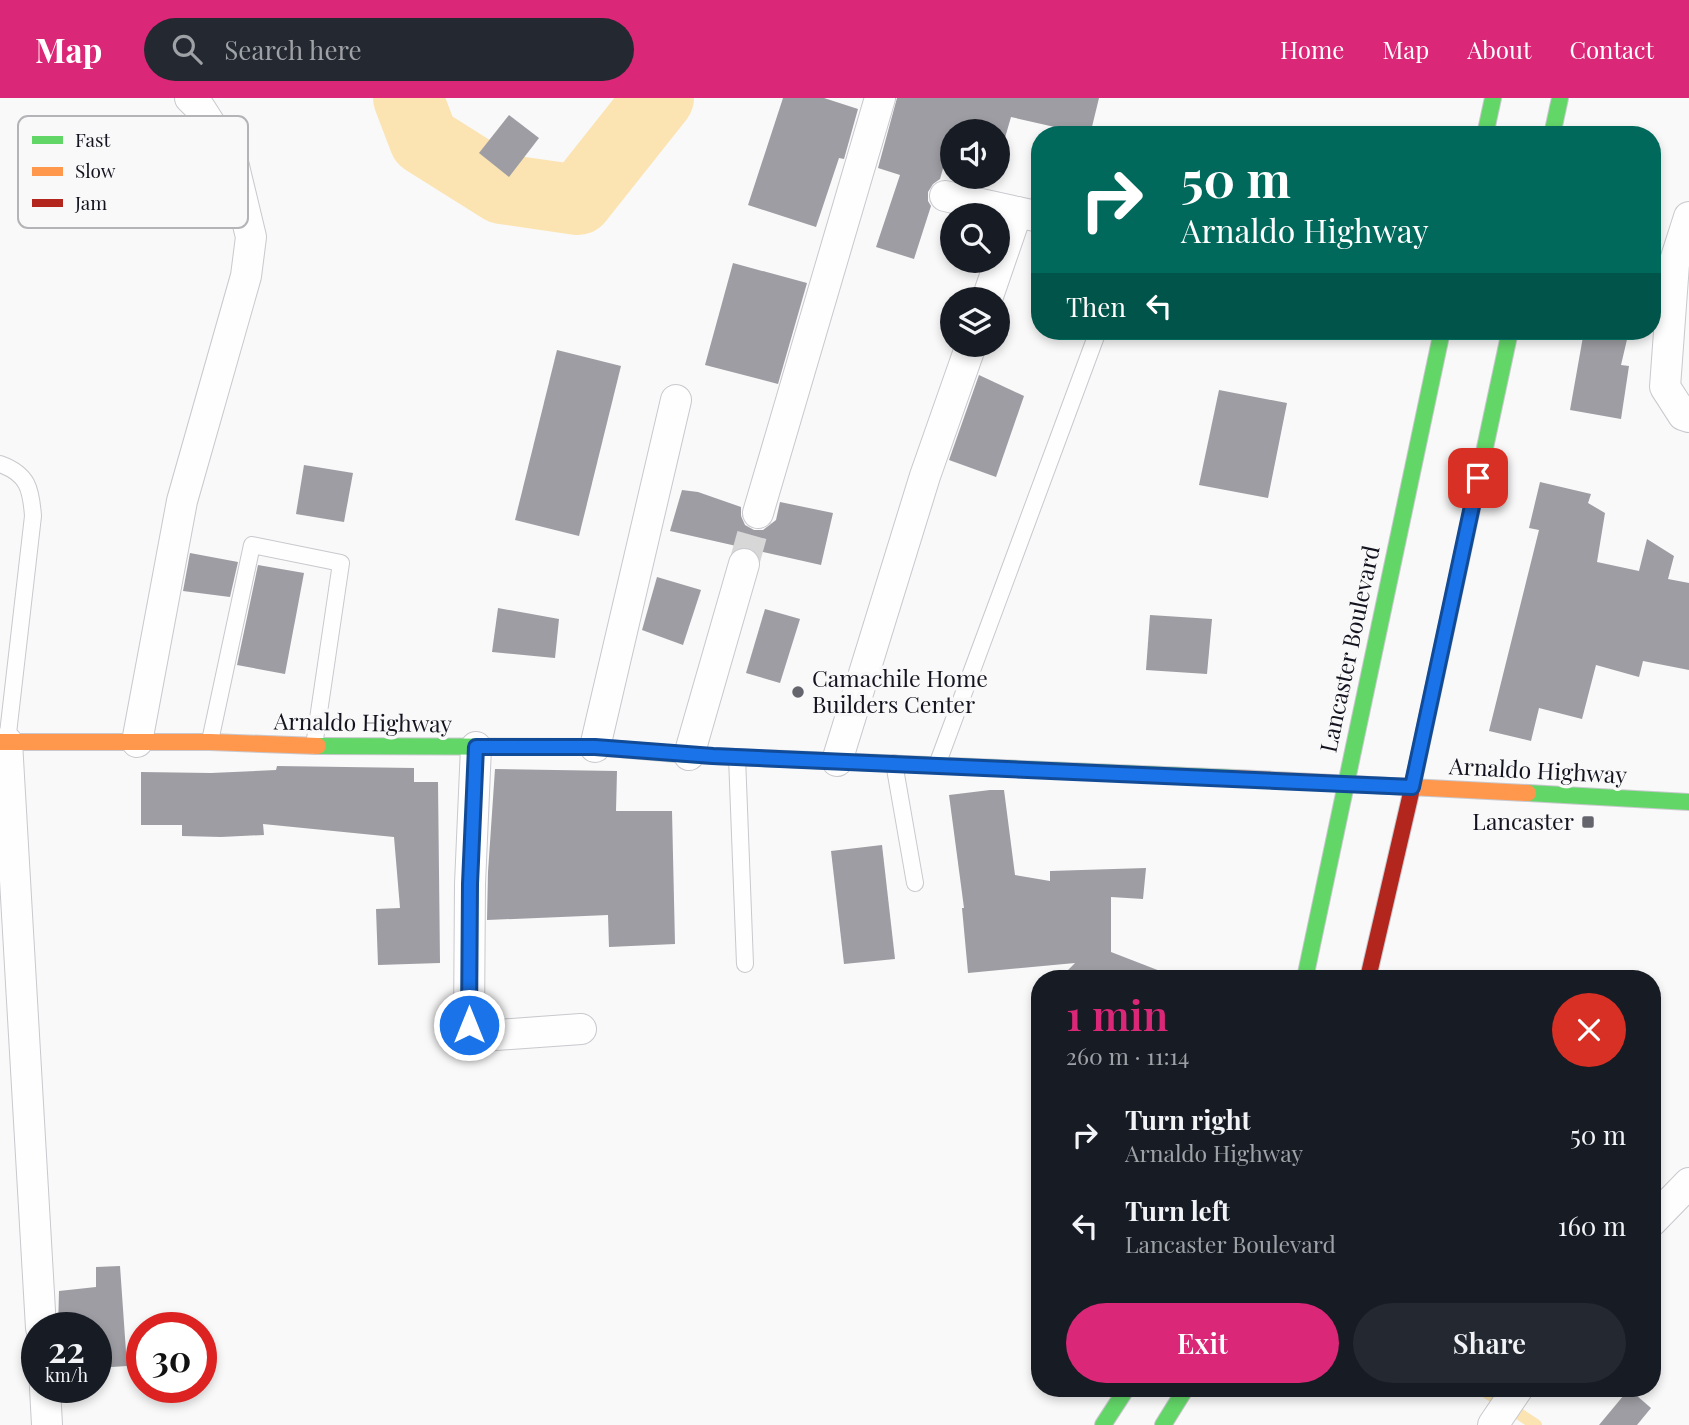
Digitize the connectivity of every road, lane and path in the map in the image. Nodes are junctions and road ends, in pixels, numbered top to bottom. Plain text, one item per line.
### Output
1 (190, 98) edge
2 (880, 98) edge
3 (1493, 98) edge
4 (1560, 98) edge
5 (205, 116) edge
6 (1487, 126) edge
7 (1554, 126) edge
8 (945, 197) dead end
9 (1028, 214) edge
10 (1689, 217) edge
11 (248, 225) edge
12 (1682, 265) edge
13 (993, 287) edge
14 (1095, 340) edge
15 (1440, 340) edge
16 (1508, 340) edge
17 (967, 357) edge
18 (676, 400) dead end
19 (1689, 417) edge
20 (0, 464) edge
21 (758, 513) tunnel mouth
22 (744, 564) tunnel mouth
23 (3, 742) edge
24 (137, 742) junction
25 (210, 742) junction
26 (314, 746) junction
27 (476, 747) junction
28 (595, 747) junction
29 (689, 755) junction
30 (737, 757) junction
31 (837, 761) junction
32 (894, 763) junction
33 (937, 765) junction
34 (1345, 783) junction
35 (1412, 787) junction
36 (1689, 802) edge
37 (915, 883) dead end
38 (745, 964) dead end
39 (1307, 970) edge
40 (1370, 970) edge
41 (581, 1029) dead end
42 (14, 1085) edge
43 (1689, 1183) edge
44 (1661, 1212) edge
45 (39, 1312) edge
46 (1121, 1397) edge
47 (1180, 1397) edge
48 (1512, 1397) edge
49 (46, 1403) edge
50 (47, 1425) edge
51 (1104, 1425) edge
52 (1163, 1425) edge
53 (1493, 1425) edge

1 - 5 street
2 - 21 street
3 - 6 main road
4 - 7 main road
8 - 9 street
9 - 13 street
10 - 12 street
11 - 24 street
12 - 19 street
14 - 33 lane
15 - 34 main road, Lancaster Boulevard
16 - 35 main road
17 - 31 street
18 - 28 street
20 - 23 lane
22 - 29 street
23 - 24 main road, Arnaldo Highway
23 - 42 street
24 - 25 main road, Arnaldo Highway
25 - 26 main road, Arnaldo Highway
25 - 26 lane
26 - 27 main road, Arnaldo Highway
27 - 28 main road, Arnaldo Highway
27 - 41 street
28 - 29 main road, Arnaldo Highway
29 - 30 main road, Arnaldo Highway
30 - 31 main road, Arnaldo Highway
30 - 38 lane
31 - 32 main road, Arnaldo Highway
32 - 33 main road, Arnaldo Highway
32 - 37 lane
33 - 34 main road, Arnaldo Highway
34 - 35 main road, Arnaldo Highway
34 - 39 main road, Lancaster Boulevard
35 - 36 main road, Arnaldo Highway
35 - 40 main road
42 - 45 street
43 - 44 street
46 - 51 main road
47 - 52 main road
48 - 53 street
49 - 50 street

